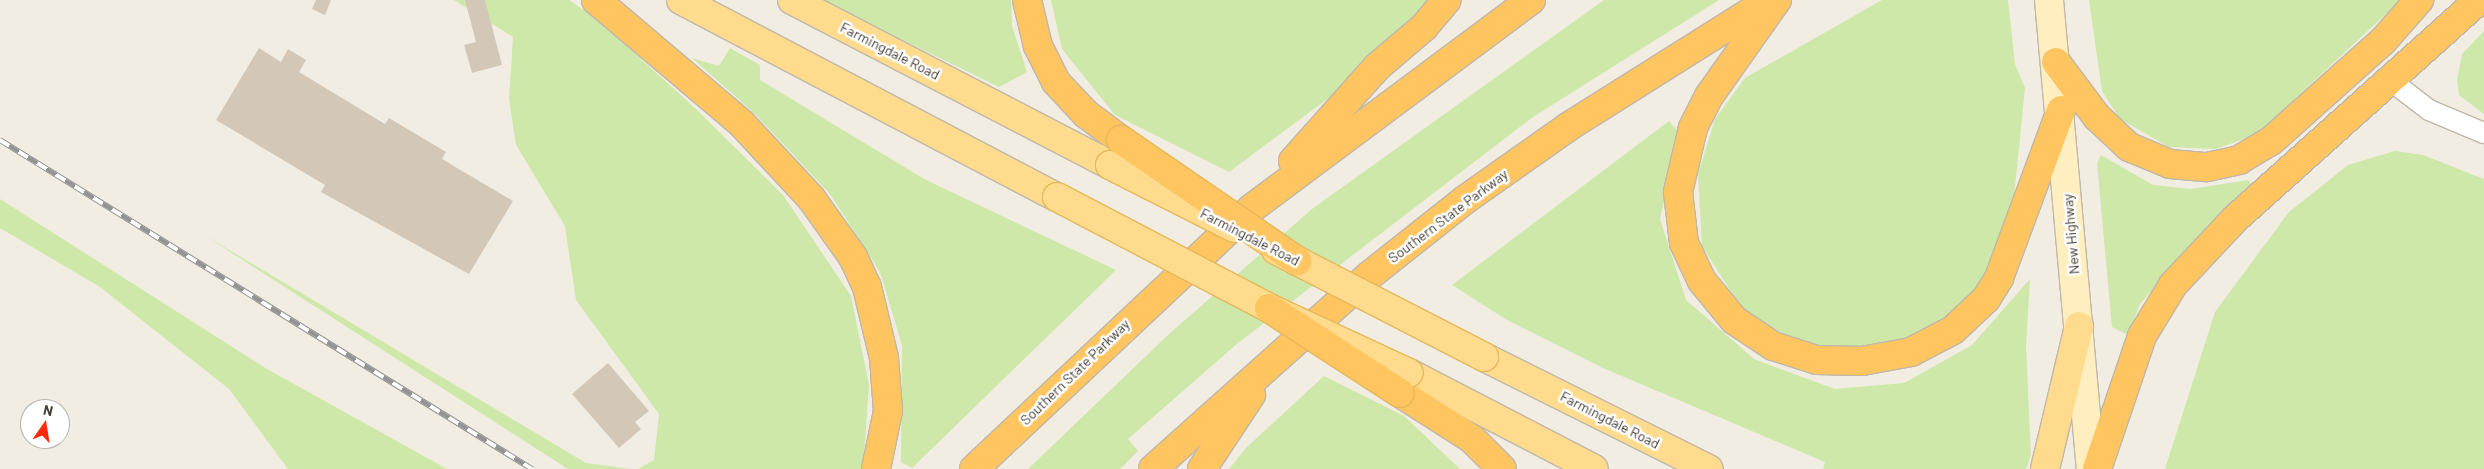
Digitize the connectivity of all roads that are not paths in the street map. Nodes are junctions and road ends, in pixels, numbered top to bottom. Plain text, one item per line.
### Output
1 (596, 0) edge
2 (680, 0) edge
3 (792, 0) edge
4 (1027, 0) edge
5 (1447, 0) edge
6 (1531, 0) edge
7 (1770, 0) edge
8 (1777, 0) edge
9 (2049, 0) edge
10 (2419, 0) edge
11 (2478, 0) edge
12 (2056, 62) junction
13 (2390, 80) junction
14 (2061, 110) junction
15 (2484, 133) edge
16 (1252, 208) junction
17 (1297, 261) junction
18 (1269, 308) joint
19 (2079, 326) junction
20 (1278, 356) junction
21 (1404, 383) junction
22 (876, 469) edge
23 (974, 469) edge
24 (1154, 469) edge
25 (1202, 469) edge
26 (1502, 469) edge
27 (1594, 469) edge
28 (1709, 469) edge
29 (2045, 469) edge
30 (2091, 469) edge
31 (2097, 469) edge

1 - 22 highway
2 - 18 main road, bridge
3 - 17 main road, Farmingdale Road, bridge
4 - 17 highway, bridge
5 - 16 highway
6 - 16 highway, Southern State Parkway
7 - 20 highway, Southern State Parkway
8 - 14 highway
9 - 12 main road, New Highway
10 - 12 highway
11 - 13 highway
12 - 14 main road, New Highway
13 - 15 lane
13 - 31 highway
14 - 19 main road, New Highway
16 - 23 highway, Southern State Parkway
17 - 28 main road, Farmingdale Road, bridge
18 - 21 highway, bridge
19 - 29 main road
19 - 30 main road, New Highway
20 - 24 highway, Southern State Parkway
20 - 25 highway
21 - 26 highway
21 - 27 main road

